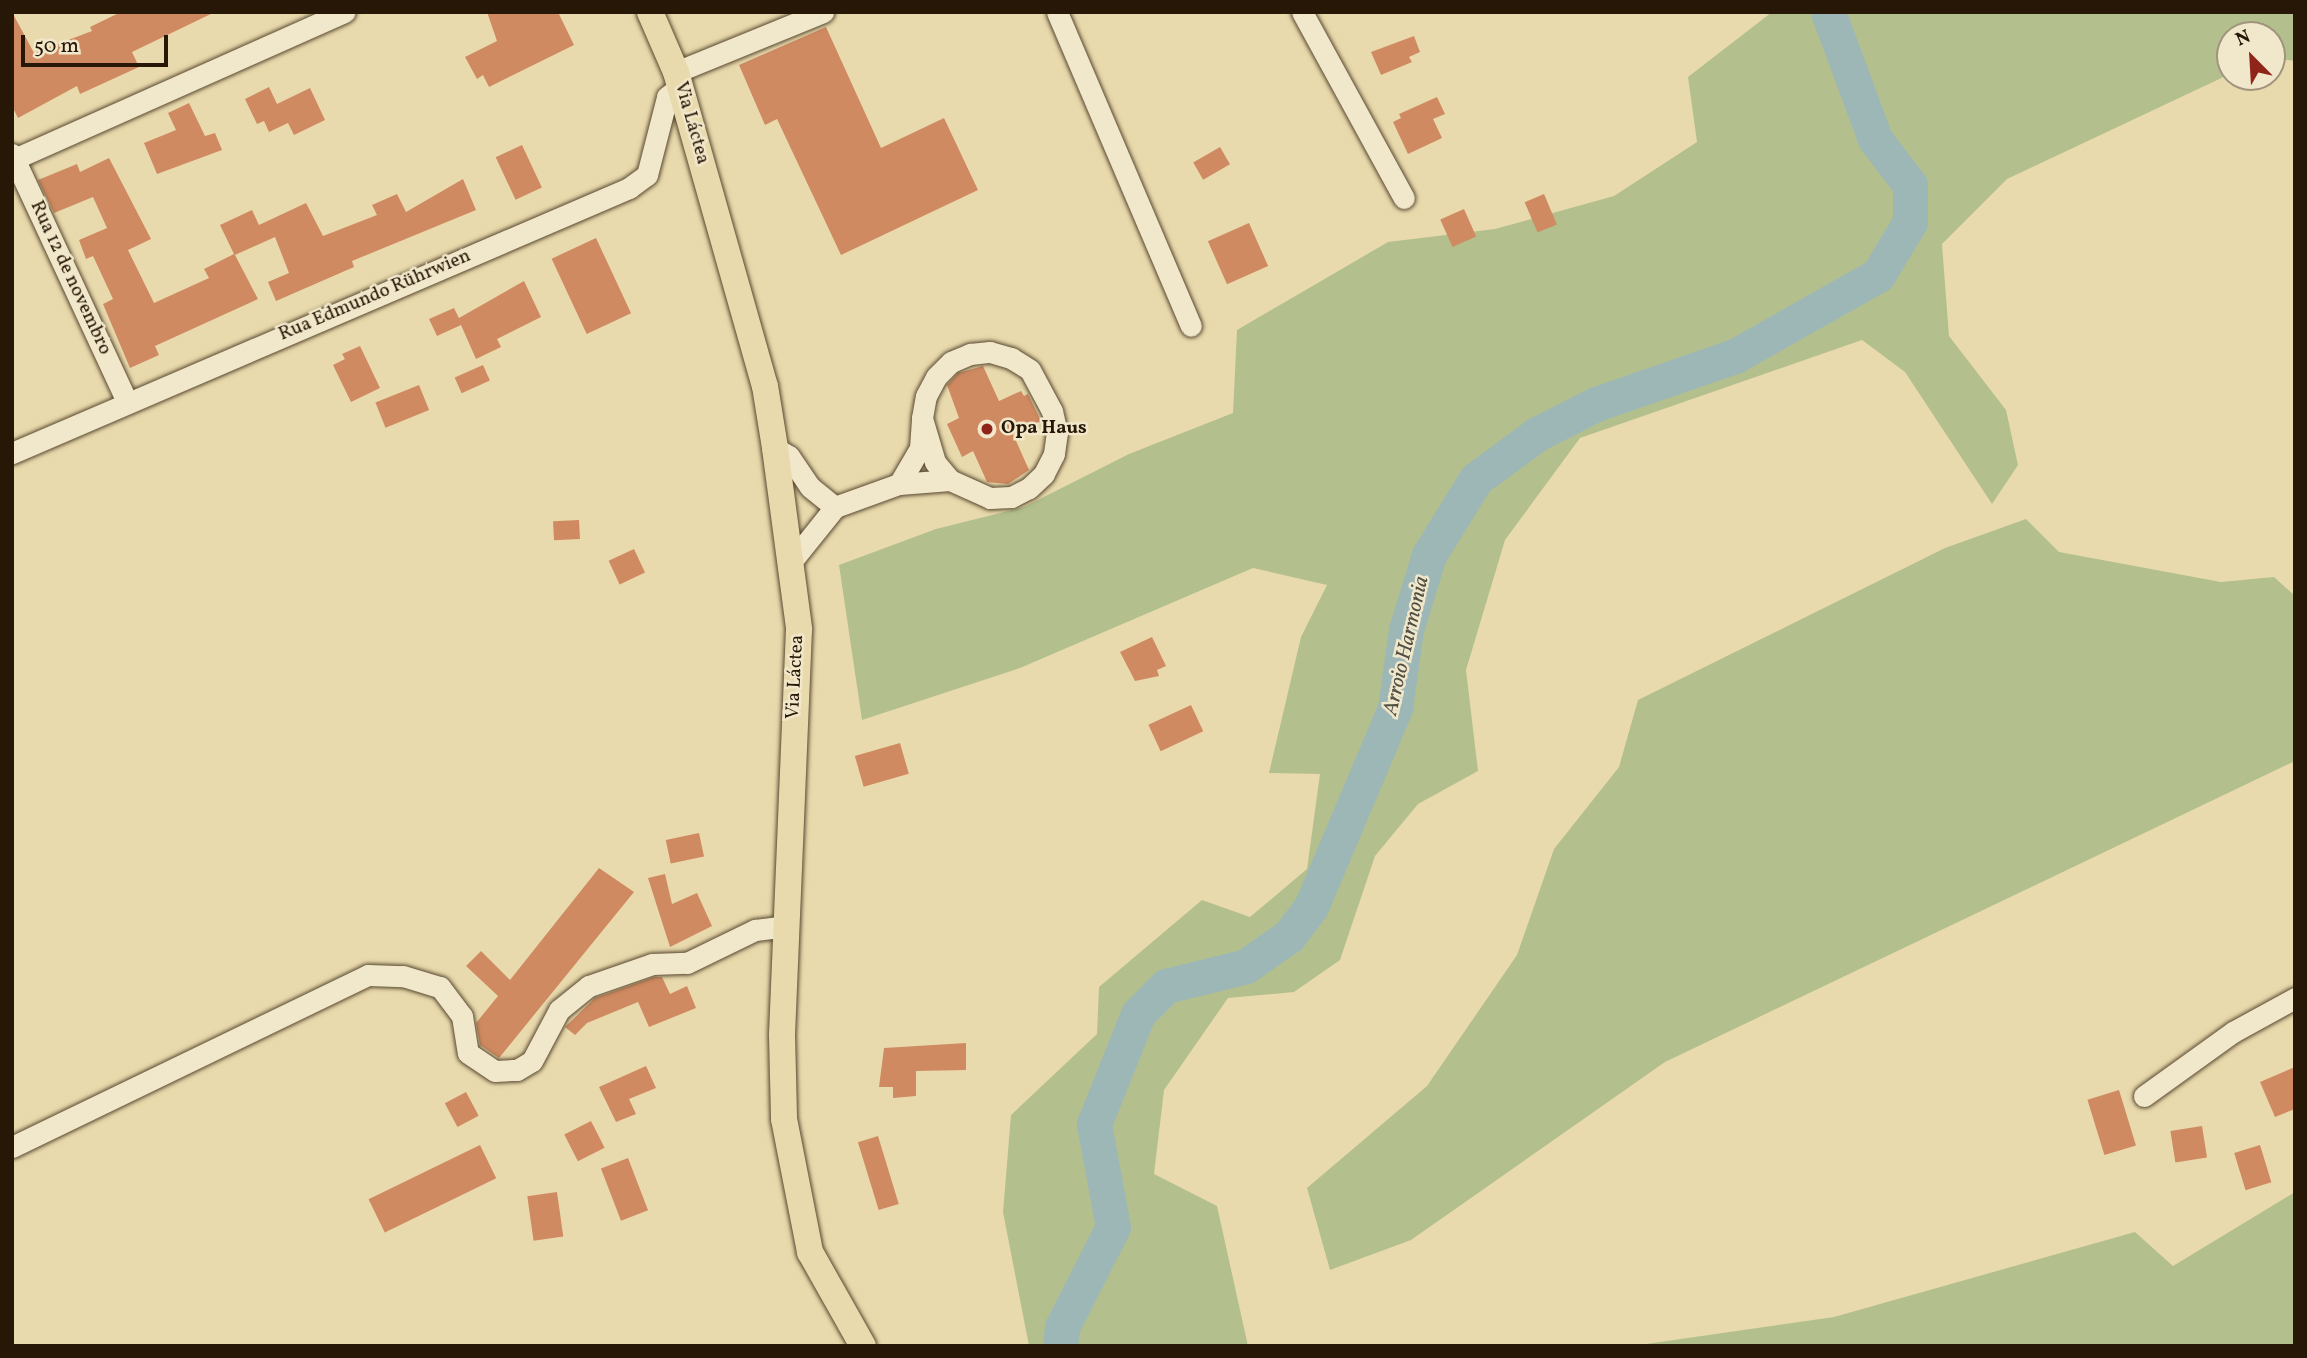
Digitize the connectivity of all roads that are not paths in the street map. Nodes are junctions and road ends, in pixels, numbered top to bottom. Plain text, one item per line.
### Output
1 (345, 12) edge
2 (650, 12) edge
3 (823, 12) edge
4 (1057, 12) edge
5 (1302, 12) edge
6 (678, 79) junction
7 (13, 158) edge
8 (1404, 198) dead end
9 (1191, 326) dead end
10 (127, 402) junction
11 (922, 418) junction
12 (775, 448) junction
13 (12, 453) edge
14 (950, 480) junction
15 (899, 484) junction
16 (835, 507) junction
17 (791, 562) junction
18 (786, 926) junction
19 (2295, 999) edge
20 (2144, 1096) dead end
21 (12, 1147) edge
22 (863, 1346) edge

1 - 7 street
2 - 6 main road, Via Láctea
3 - 6 street
4 - 9 street
5 - 8 street
6 - 10 street, Rua Edmundo Rührwien
6 - 12 main road, Via Láctea
7 - 10 street, Rua 12 de novembro
10 - 13 street, Rua Edmundo Rührwien
11 - 14 street
11 - 14 street
11 - 15 street
12 - 16 street
12 - 17 main road, Via Láctea
14 - 15 street
15 - 16 street
16 - 17 street
17 - 18 main road, Via Láctea
18 - 21 street
18 - 22 main road, Via Láctea
19 - 20 street

